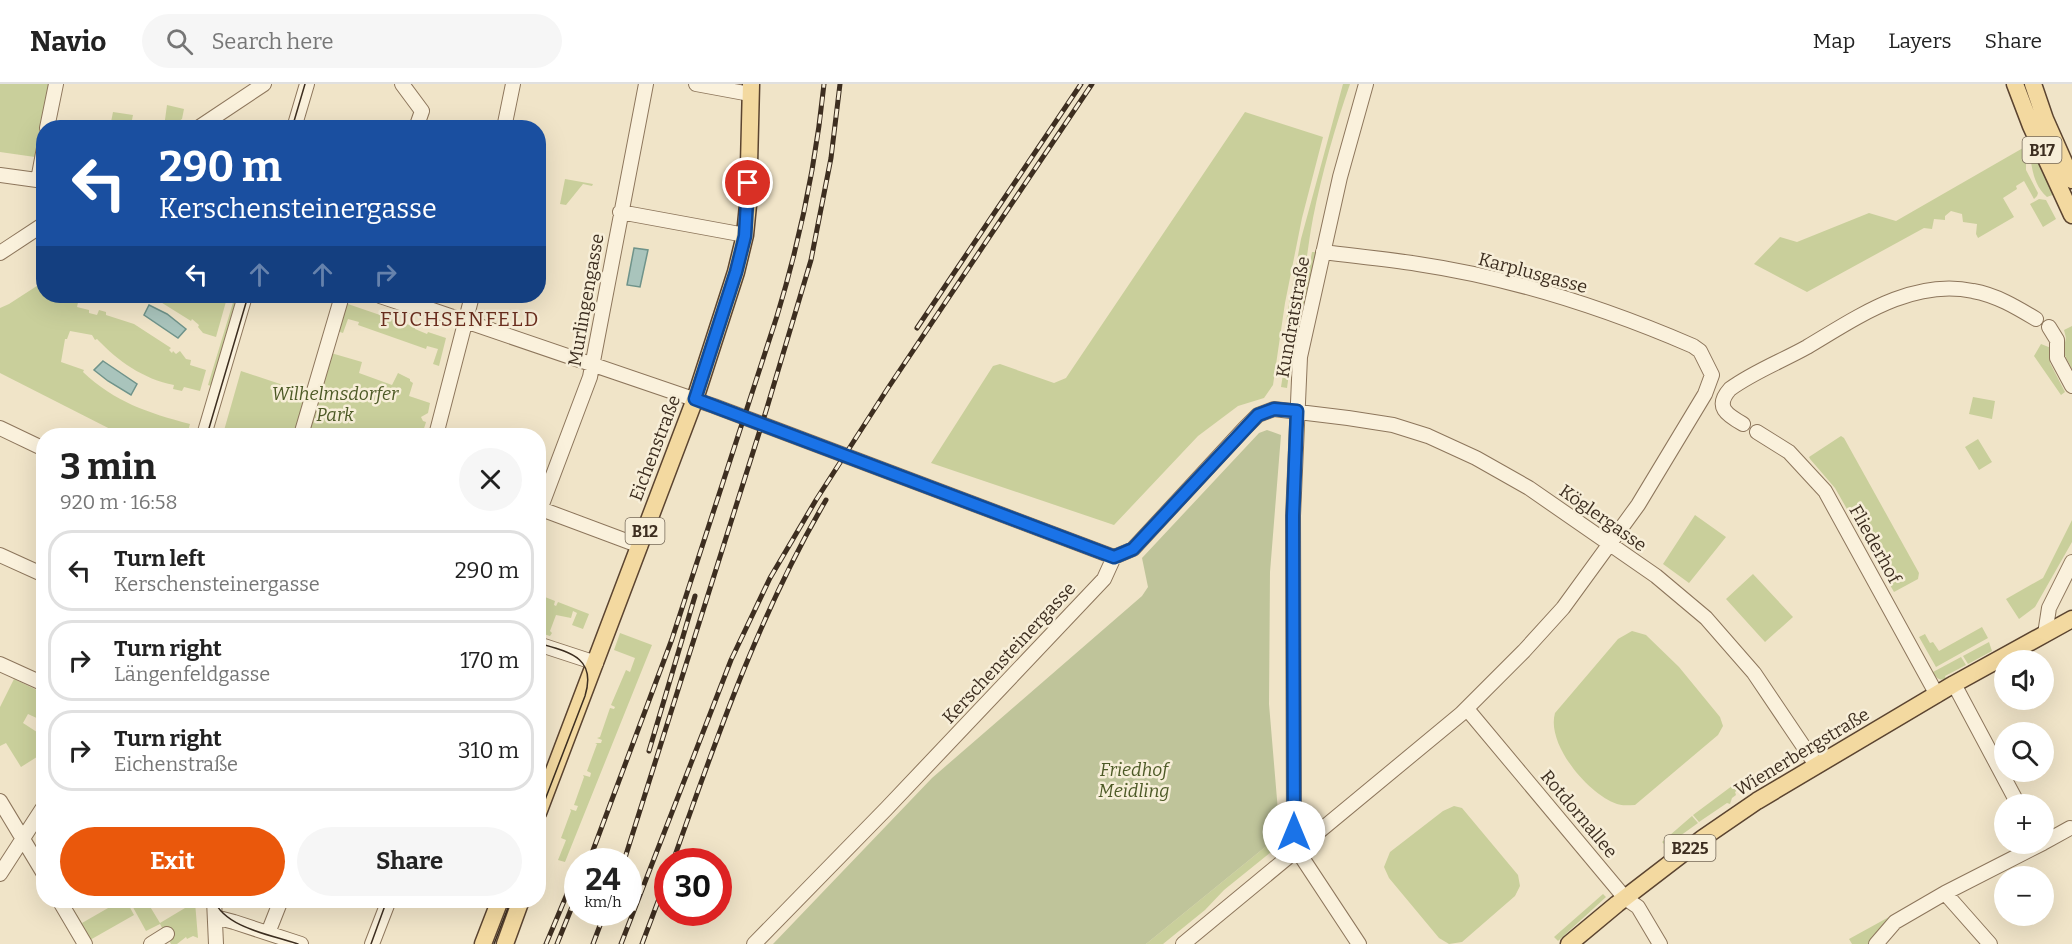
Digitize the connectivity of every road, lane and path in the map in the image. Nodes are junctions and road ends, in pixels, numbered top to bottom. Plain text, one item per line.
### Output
1 (56, 84) edge
2 (264, 84) edge
3 (307, 84) edge
4 (402, 84) edge
5 (513, 84) edge
6 (645, 84) edge
7 (696, 84) edge
8 (1366, 84) edge
9 (2015, 84) edge
10 (2033, 84) edge
11 (751, 89) edge
12 (49, 120) edge
13 (210, 120) edge
14 (296, 120) edge
15 (419, 120) edge
16 (506, 120) edge
17 (2067, 164) edge
18 (0, 175) edge
19 (36, 180) edge
20 (2072, 180) edge
21 (620, 212) junction
22 (2072, 215) edge
23 (36, 229) edge
24 (745, 236) junction
25 (1323, 252) junction
26 (0, 253) edge
27 (243, 303) edge
28 (340, 303) edge
29 (402, 303) edge
30 (417, 303) edge
31 (470, 303) edge
32 (421, 306) junction
33 (2036, 319) dead end
34 (465, 321) junction
35 (2049, 327) dead end
36 (592, 364) junction
37 (2072, 386) edge
38 (695, 399) junction
39 (1297, 411) junction
40 (1743, 424) dead end
41 (0, 428) edge
42 (206, 428) edge
43 (303, 428) edge
44 (438, 428) edge
45 (1757, 432) dead end
46 (36, 445) edge
47 (546, 496) edge
48 (546, 514) edge
49 (1610, 544) junction
50 (640, 546) junction
51 (0, 556) edge
52 (1114, 557) junction
53 (2072, 562) edge
54 (36, 572) edge
55 (2072, 619) edge
56 (2045, 634) junction
57 (546, 647) edge
58 (596, 663) junction
59 (0, 664) edge
60 (36, 680) edge
61 (1954, 684) junction
62 (1937, 695) junction
63 (1467, 709) junction
64 (1816, 765) junction
65 (546, 792) edge
66 (2013, 794) edge
67 (0, 801) edge
68 (36, 818) edge
69 (2070, 828) dead end
70 (2054, 837) edge
71 (22, 838) junction
72 (1297, 850) junction
73 (2021, 854) edge
74 (36, 861) edge
75 (0, 874) edge
76 (1945, 893) junction
77 (1625, 898) junction
78 (64, 908) edge
79 (214, 908) edge
80 (278, 908) edge
81 (385, 908) edge
82 (497, 908) edge
83 (518, 908) edge
84 (215, 918) junction
85 (268, 933) junction
86 (167, 934) dead end
87 (85, 944) edge
88 (151, 944) edge
89 (216, 944) edge
90 (301, 944) edge
91 (372, 944) edge
92 (483, 944) edge
93 (505, 944) edge
94 (754, 944) edge
95 (1183, 944) edge
96 (1359, 944) edge
97 (1569, 944) edge
98 (1660, 944) edge
99 (1876, 944) edge
100 (1990, 944) edge

1 - 12 street
2 - 13 street
3 - 14 street
4 - 15 street
5 - 16 street
6 - 21 street, Murlingengasse
7 - 11 street
8 - 25 street, Kundratstraße
9 - 22 main road, B17
10 - 17 main road, B17
11 - 24 main road, Eichenstraße / B12
17 - 20 main road, B17
18 - 19 street
21 - 24 street
21 - 36 street, Murlingengasse
23 - 26 street
24 - 38 main road, Eichenstraße / B12
25 - 39 street, Kundratstraße
25 - 49 street, Karplusgasse
27 - 42 street
28 - 43 street
29 - 32 street
30 - 32 street
31 - 34 street
32 - 34 street
33 - 40 street
34 - 36 street
34 - 44 street
35 - 37 street
36 - 38 street
36 - 47 street, Murlingengasse
38 - 50 main road, Eichenstraße / B12
38 - 52 street
39 - 49 street, Köglergasse
39 - 52 street
39 - 72 street, Kundratstraße
41 - 46 street
45 - 62 street, Fliederhof
48 - 50 street
49 - 63 street
49 - 64 street, Köglergasse
50 - 58 main road, Eichenstraße / B12
51 - 54 street
52 - 94 street, Kerschensteinergasse
53 - 56 street
55 - 56 main road, Wienerbergstraße / B225
56 - 61 main road, Wienerbergstraße / B225
57 - 58 street
58 - 65 main road, Eichenstraße / B12
59 - 60 street
61 - 62 main road, Wienerbergstraße / B225
61 - 66 street
62 - 64 main road, Wienerbergstraße / B225
63 - 72 street
63 - 77 street, Rotdornallee
64 - 77 main road, Wienerbergstraße / B225
67 - 71 street
68 - 71 street
69 - 70 street
71 - 74 street
71 - 75 street
72 - 95 street
72 - 96 street
73 - 76 street
76 - 99 street
76 - 100 street
77 - 97 main road, Wienerbergstraße / B225
77 - 98 street, Rotdornallee
78 - 87 street
79 - 84 street
80 - 85 street
81 - 91 street
82 - 92 main road
83 - 93 main road
84 - 85 street
84 - 89 street
85 - 90 street
86 - 88 street

